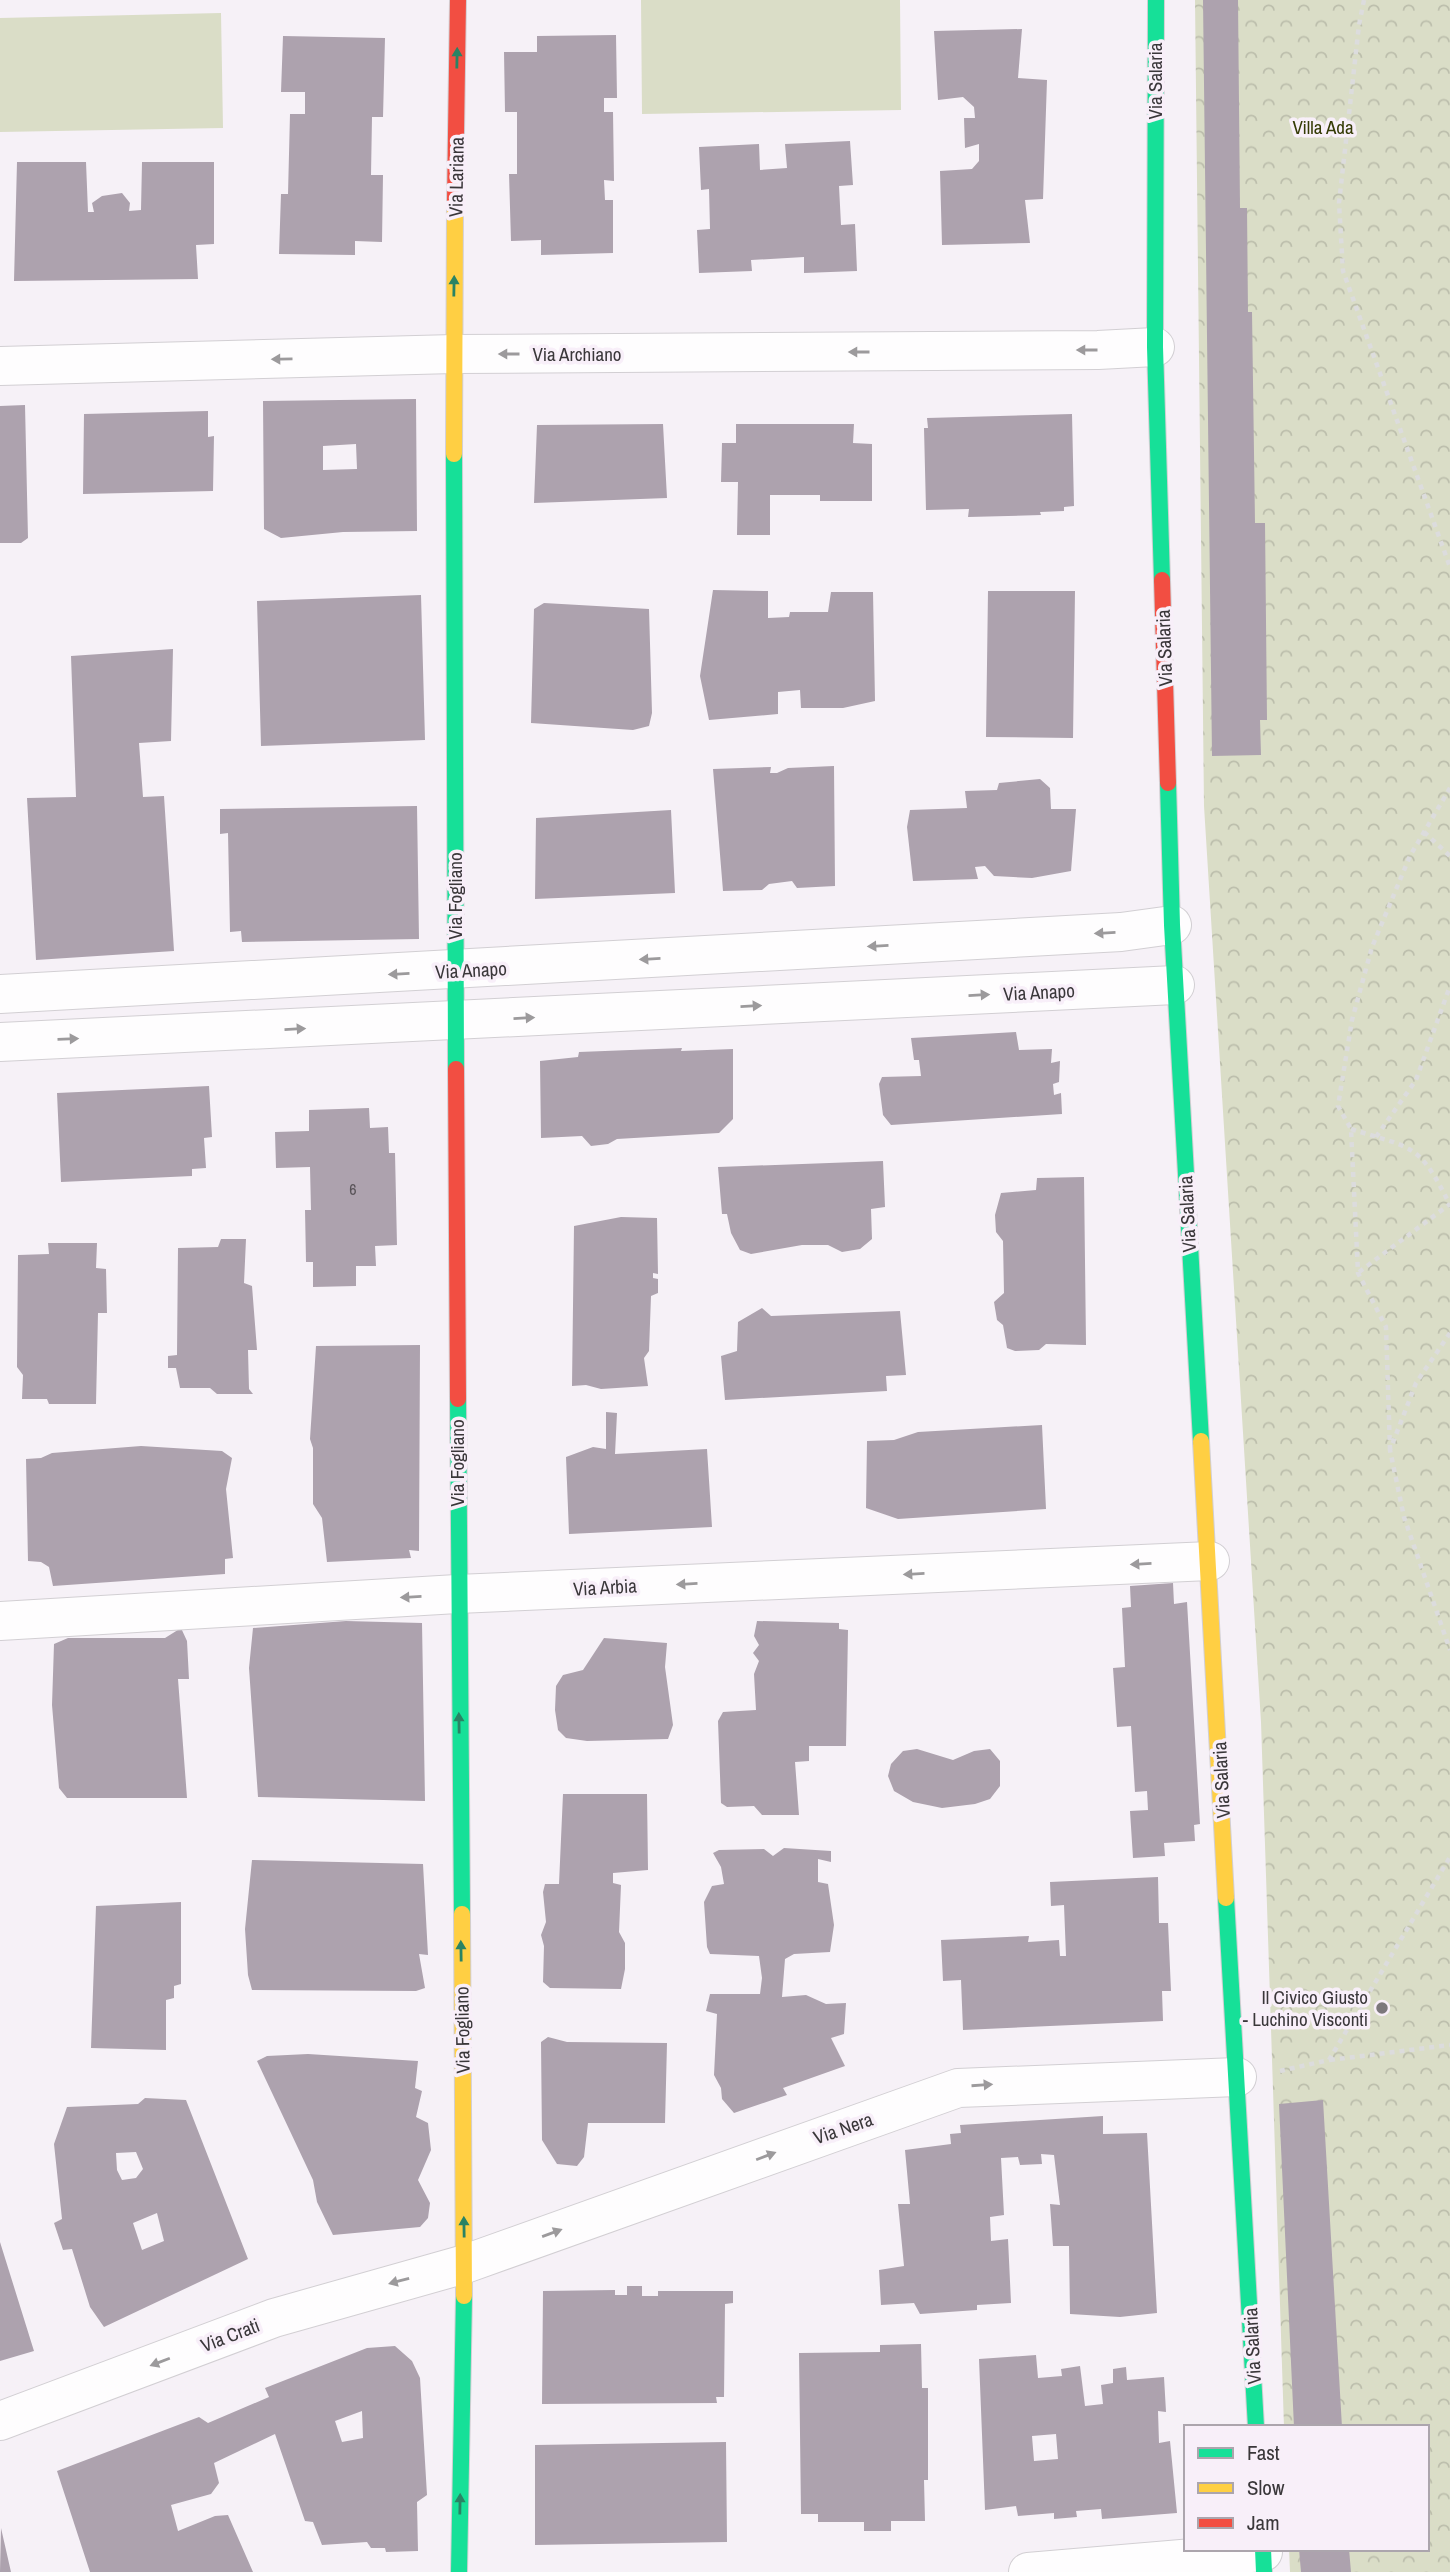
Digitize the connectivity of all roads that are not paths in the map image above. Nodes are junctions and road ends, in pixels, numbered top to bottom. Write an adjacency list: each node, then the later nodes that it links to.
1 (458, 0): 4 (street, Via Lariana, one-way to 1)
2 (1156, 0): 3 (street, Via Salaria)
3 (1155, 347): 4 (street, Via Archiano, one-way to 4); 6 (street, Via Salaria)
4 (454, 354): 5 (street, Via Archiano, one-way to 5); 8 (street, Via Fogliano)
5 (0, 366)
6 (1172, 925): 7 (street, Via Anapo, one-way to 7); 9 (street, Via Salaria)
7 (818, 950): 8 (street, Via Anapo, one-way to 8); 12 (street)
8 (455, 970): 10 (street, Via Anapo, one-way to 10); 13 (street, Via Fogliano)
9 (1175, 985): 12 (street, Via Anapo, one-way to 9); 16 (street, Via Salaria)
10 (123, 988): 11 (street, Via Anapo); 14 (street)
11 (0, 994)
12 (819, 1003): 13 (street, Via Anapo, one-way to 12)
13 (456, 1022): 14 (street, Via Anapo, one-way to 13); 17 (street, Via Fogliano)
14 (127, 1036): 15 (street, Via Anapo, one-way to 14)
15 (0, 1042)
16 (1210, 1561): 17 (street, Via Arbia, one-way to 17); 19 (street, Via Salaria)
17 (457, 1594): 18 (street, Via Arbia, one-way to 18); 20 (street, Via Fogliano, one-way to 17)
18 (0, 1621)
19 (1237, 2077): 20 (street, Via Nera, one-way to 19); 22 (street, Via Salaria)
20 (465, 2263): 21 (street, Via Crati, one-way to 21); 24 (street, Via Fogliano, one-way to 20)
21 (0, 2421)
22 (1256, 2425)
23 (1263, 2558): 25 (street)
24 (459, 2572)
25 (1028, 2572)

